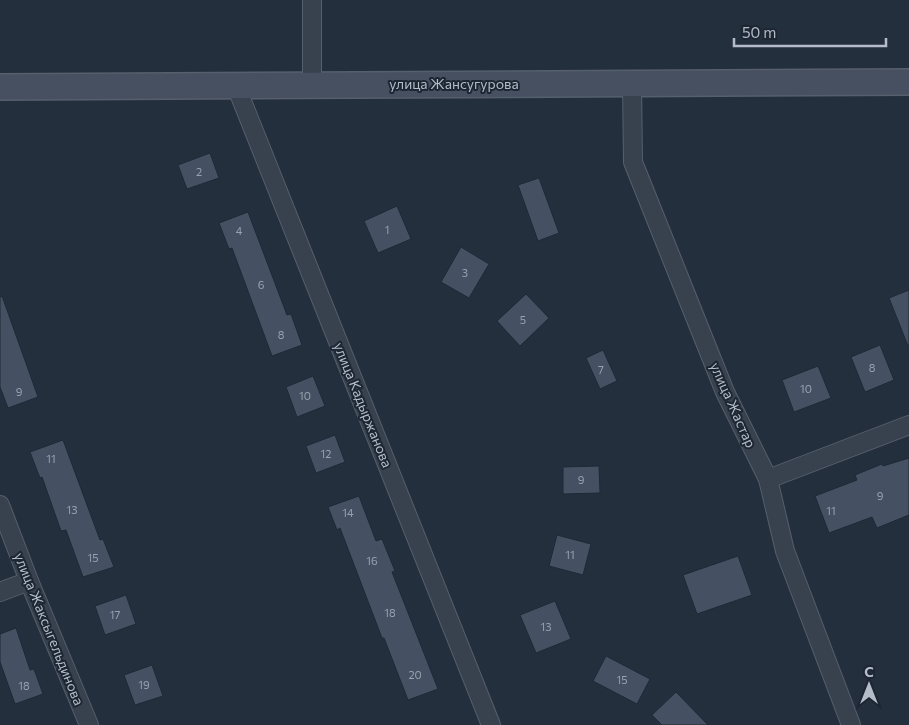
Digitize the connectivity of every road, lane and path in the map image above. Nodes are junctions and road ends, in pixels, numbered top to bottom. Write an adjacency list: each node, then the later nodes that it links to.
1 (312, 0): 4 (street)
2 (909, 82): 3 (main road, улица Жансугурова)
3 (632, 84): 4 (main road, улица Жансугурова); 8 (street, улица Жастар)
4 (312, 85): 5 (main road, улица Жансугурова)
5 (236, 86): 6 (main road, улица Жансугурова); 13 (street, улица Кадыржанова)
6 (0, 87)
7 (909, 425): 8 (street)
8 (768, 479): 14 (street, улица Жастар)
9 (0, 505): 10 (street, улица Жаксыгельдинова)
10 (28, 581): 11 (street); 12 (street, улица Жаксыгельдинова)
11 (0, 592)
12 (89, 725)
13 (491, 725)
14 (851, 725)

